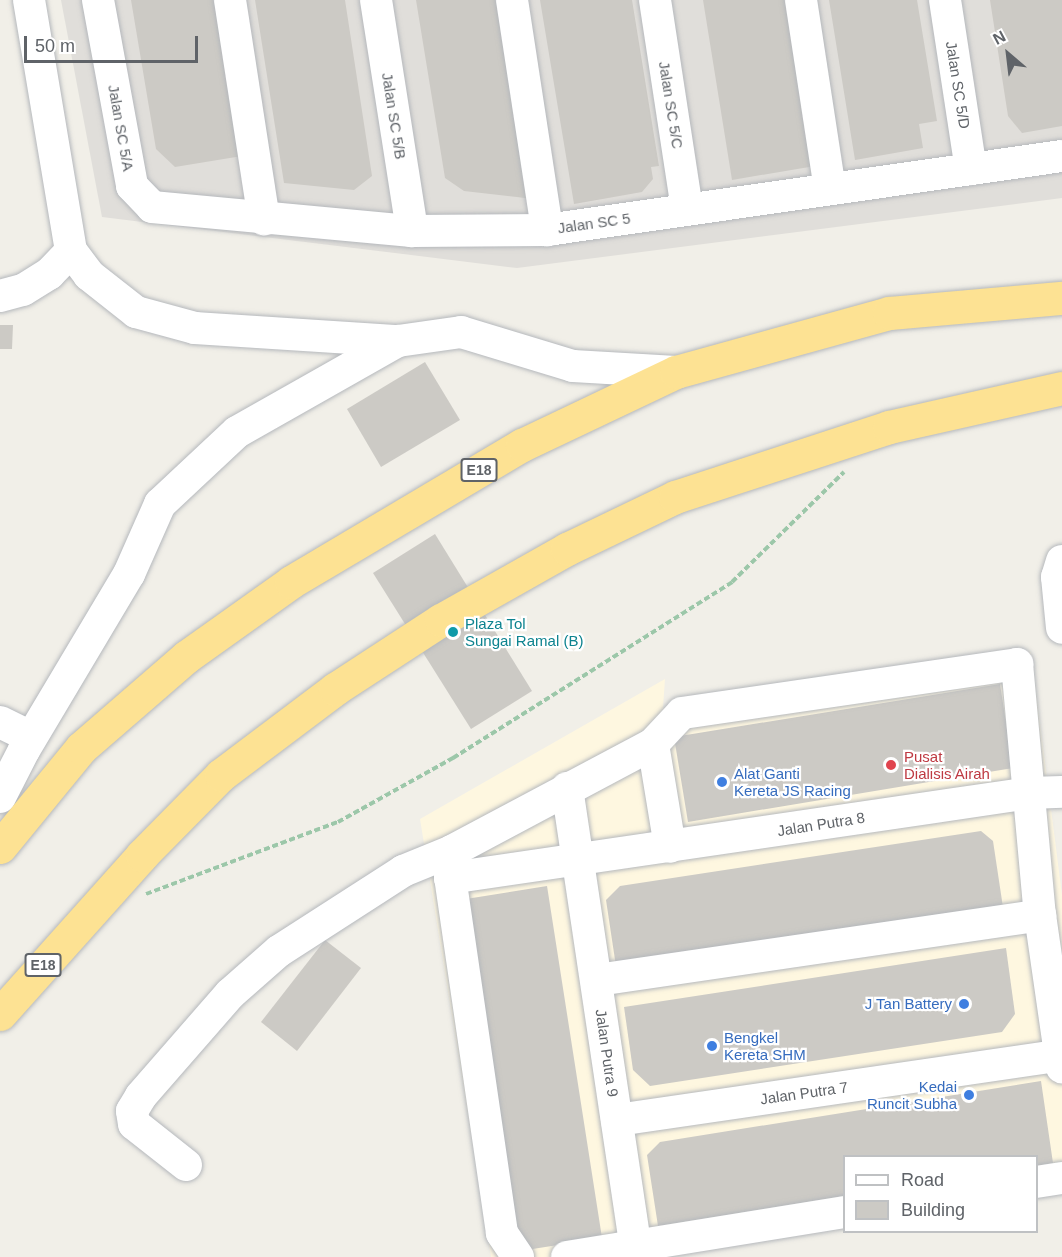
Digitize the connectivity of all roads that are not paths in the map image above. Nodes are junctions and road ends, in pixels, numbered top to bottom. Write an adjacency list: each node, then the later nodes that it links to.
1 (28, 0): 17 (street)
2 (98, 0): 11 (street, Jalan SC 5/A)
3 (230, 0): 14 (street)
4 (376, 0): 16 (street, Jalan SC 5/B)
5 (512, 0): 15 (street)
6 (655, 0): 13 (street, Jalan SC 5/C)
7 (801, 0): 12 (street)
8 (945, 0): 10 (street, Jalan SC 5/D)
9 (1062, 156): 10 (street, Jalan SC 5)
10 (971, 169): 12 (street, Jalan SC 5)
11 (132, 186): 14 (street, Jalan SC 5)
12 (830, 189): 13 (street, Jalan SC 5)
13 (687, 210): 15 (street, Jalan SC 5)
14 (264, 219): 16 (street, Jalan SC 5)
15 (547, 230): 16 (street, Jalan SC 5)
16 (412, 231)
17 (71, 251): 18 (street); 20 (street)
18 (0, 296)
19 (1062, 298): 21 (highway, E18)
20 (398, 341): 21 (street); 28 (street)
21 (676, 372): 34 (highway, E18)
22 (1062, 388): 23 (highway, E18)
23 (1002, 401): 24 (highway); 40 (highway, E18)
24 (1062, 411)
25 (1062, 561): 26 (street)
26 (1062, 628)
27 (0, 722): 28 (street)
28 (31, 737): 33 (street)
29 (653, 744): 30 (street); 32 (street); 35 (street)
30 (567, 788): 36 (street, Jalan Putra 9); 37 (street)
31 (1062, 792): 32 (street, Jalan Putra 8)
32 (1030, 793): 35 (street, Jalan Putra 8); 38 (street)
33 (0, 797)
34 (0, 847)
35 (670, 847): 36 (street, Jalan Putra 8)
36 (580, 860): 37 (street, Jalan Putra 8); 39 (street, Jalan Putra 9)
37 (451, 864): 43 (street); 48 (street)
38 (1040, 915): 39 (street); 41 (street)
39 (597, 980): 42 (street, Jalan Putra 9)
40 (0, 1014)
41 (1061, 1059): 42 (street, Jalan Putra 7)
42 (617, 1120): 47 (street, Jalan Putra 9)
43 (186, 1165)
44 (1062, 1178): 45 (street)
45 (1038, 1182)
46 (843, 1212): 47 (street)
47 (635, 1245): 49 (street)
48 (518, 1257)
49 (567, 1257)

